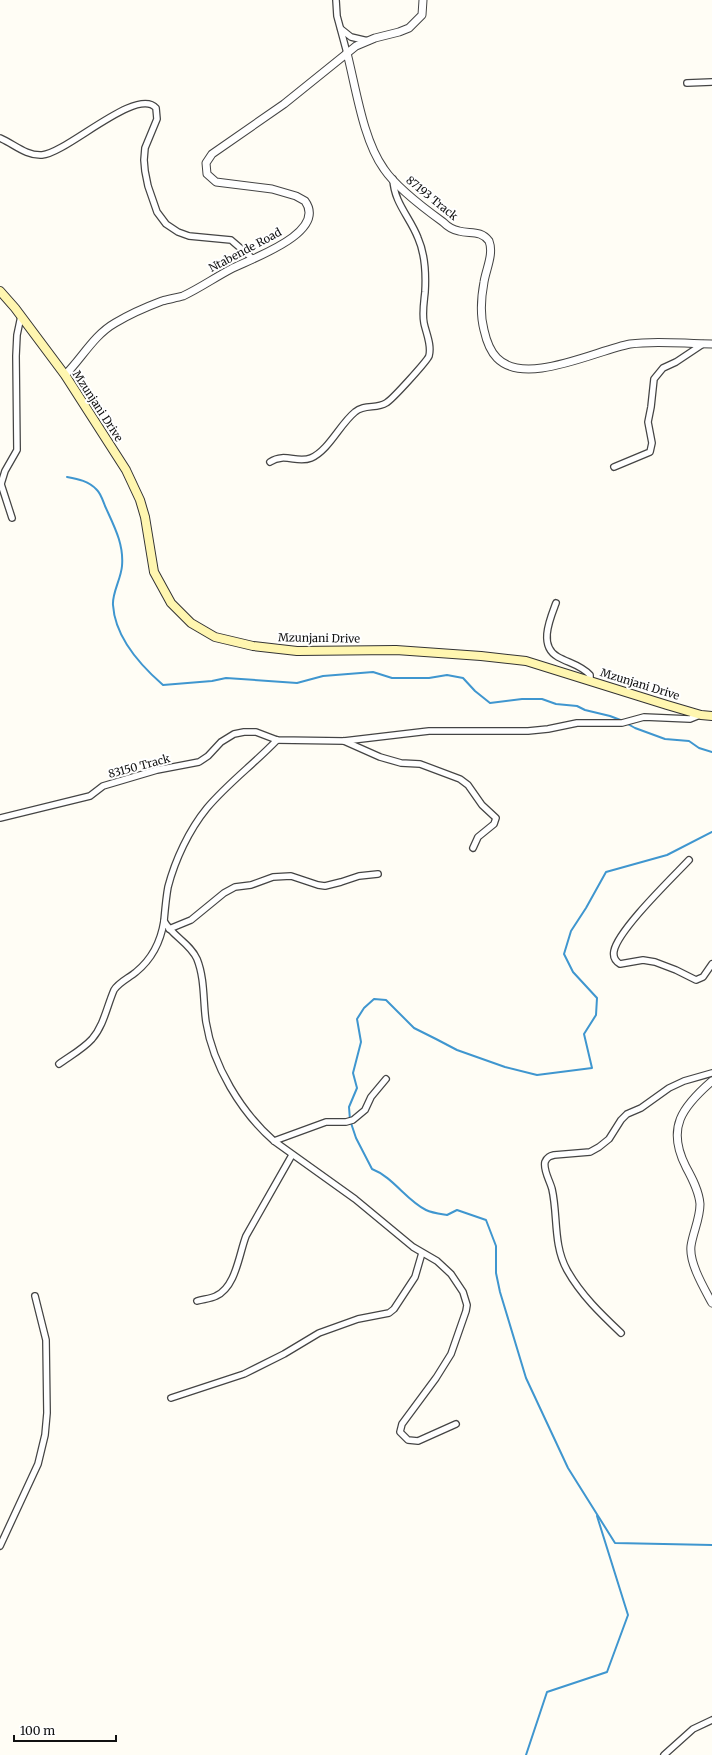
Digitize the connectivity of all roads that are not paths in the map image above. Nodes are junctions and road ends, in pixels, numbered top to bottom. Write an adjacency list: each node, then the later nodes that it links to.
1 (336, 0): 3 (street)
2 (423, 0): 4 (street, Ntabende Road)
3 (340, 29): 4 (street); 5 (street)
4 (368, 41): 5 (street, Ntabende Road)
5 (347, 53): 9 (street, 87193 Track); 10 (street, Ntabende Road)
6 (712, 82): 7 (street)
7 (688, 83)
8 (0, 138): 10 (street)
9 (393, 179): 13 (street, 87193 Track); 16 (street)
10 (253, 259): 15 (street, Ntabende Road)
11 (0, 291): 12 (main road, Mzunjani Drive)
12 (21, 316): 15 (main road, Mzunjani Drive); 18 (street)
13 (703, 344): 14 (street, 87193 Track); 17 (street)
14 (712, 344)
15 (65, 375): 20 (main road, Mzunjani Drive)
16 (270, 462)
17 (614, 467)
18 (12, 518)
19 (556, 603): 20 (street)
20 (590, 680): 21 (main road, Mzunjani Drive)
21 (701, 715): 22 (main road, Mzunjani Drive); 24 (street, 83150 Track)
22 (712, 716)
23 (277, 740): 24 (street, 83150 Track); 25 (street, 83150 Track); 29 (street)
24 (344, 741): 26 (street)
25 (0, 818)
26 (473, 848)
27 (689, 860): 31 (street)
28 (378, 874): 30 (street)
29 (164, 920): 30 (street); 32 (street)
30 (169, 929): 36 (street)
31 (712, 964)
32 (59, 1064)
33 (712, 1073): 42 (street)
34 (386, 1079): 36 (street)
35 (712, 1081): 41 (street)
36 (274, 1141): 37 (street)
37 (292, 1155): 38 (street); 40 (street)
38 (422, 1253): 43 (street); 44 (street)
39 (35, 1296): 45 (street)
40 (197, 1301)
41 (712, 1303)
42 (621, 1334)
43 (171, 1398)
44 (456, 1424)
45 (0, 1546)
46 (712, 1720): 47 (street)
47 (664, 1755)

